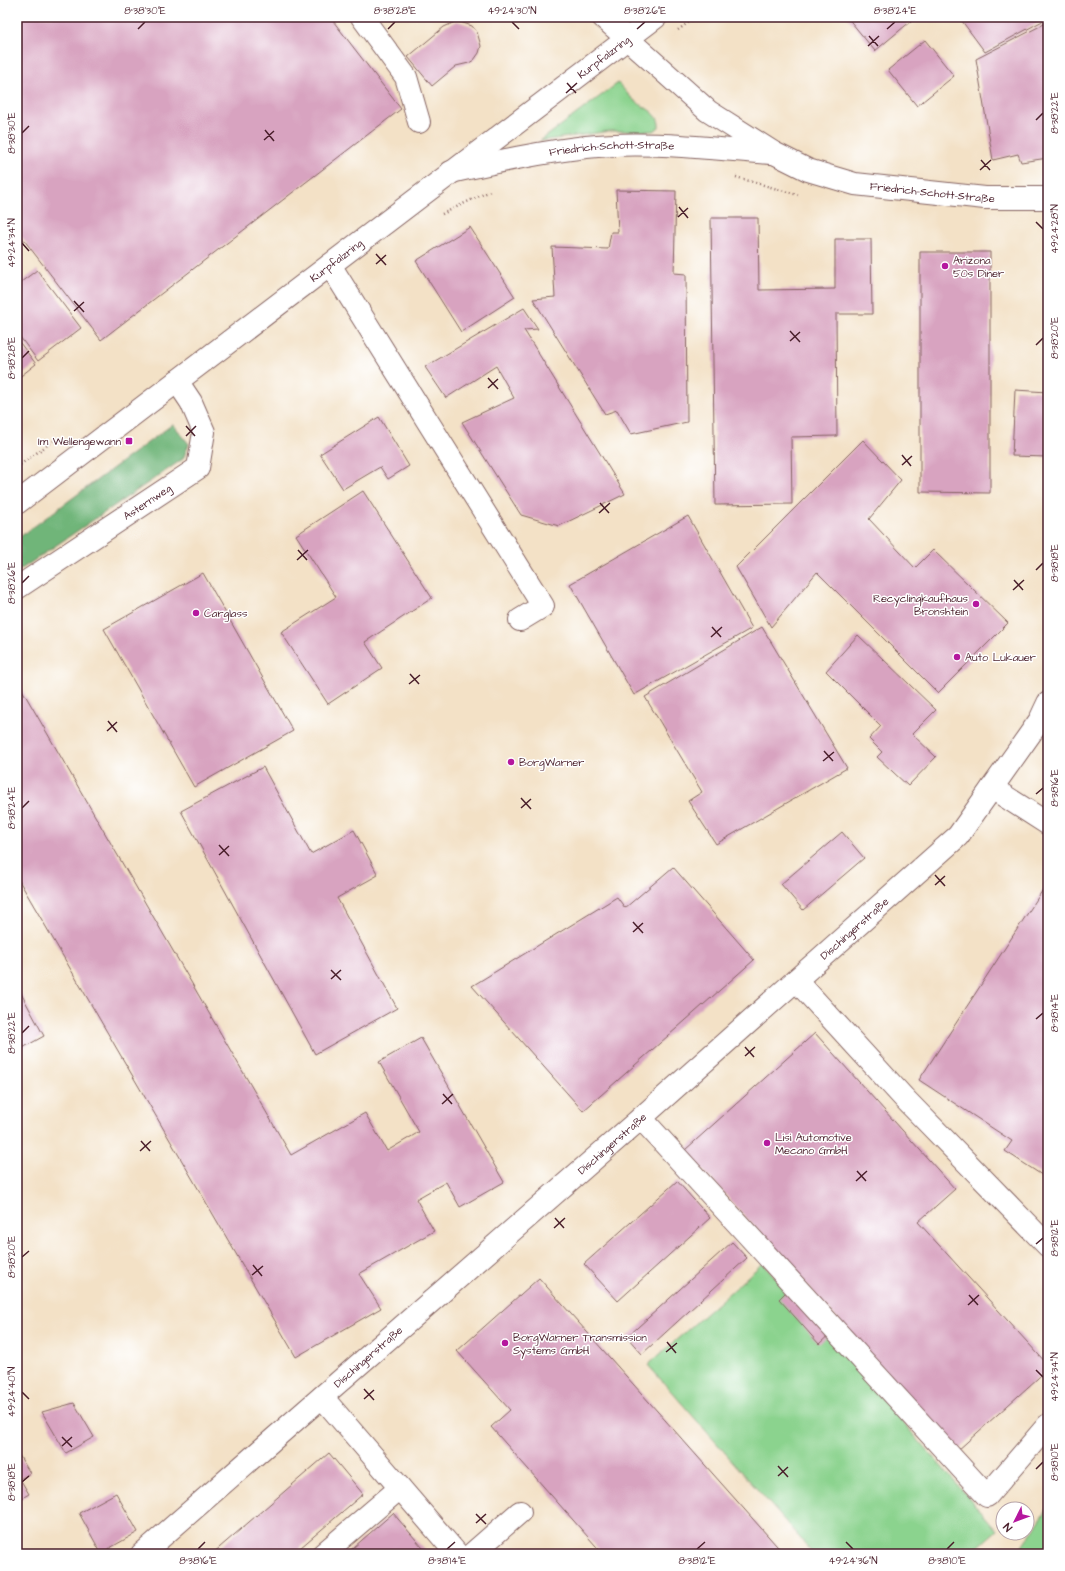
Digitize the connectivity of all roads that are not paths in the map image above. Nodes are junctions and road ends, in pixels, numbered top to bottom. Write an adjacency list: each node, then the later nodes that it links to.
1 (362, 17): 5 (street)
2 (603, 17): 4 (street, Friedrich-Schott-Straße)
3 (656, 17): 4 (street, Kurpfalzring)
4 (629, 39): 6 (street, Friedrich-Schott-Straße); 7 (street, Kurpfalzring)
5 (419, 122)
6 (774, 153): 7 (street, Friedrich-Schott-Straße); 8 (street, Friedrich-Schott-Straße)
7 (452, 172): 9 (street, Kurpfalzring)
8 (1048, 198)
9 (330, 265): 10 (street, Kurpfalzring); 13 (street)
10 (177, 381): 11 (street, Kurpfalzring); 12 (street, Asternweg)
11 (17, 503)
12 (17, 588)
13 (520, 620)
14 (1048, 703): 15 (street, Dischingerstraße)
15 (992, 788): 16 (street); 17 (street, Dischingerstraße)
16 (1048, 824)
17 (796, 980): 18 (street, Dischingerstraße); 19 (street)
18 (641, 1118): 20 (street, Dischingerstraße); 21 (street)
19 (1048, 1246)
20 (322, 1397): 22 (street); 24 (street, Dischingerstraße)
21 (1048, 1425)
22 (400, 1488): 25 (street); 26 (street)
23 (520, 1512): 27 (street)
24 (142, 1554)
25 (323, 1554)
26 (457, 1554)
27 (472, 1554)

